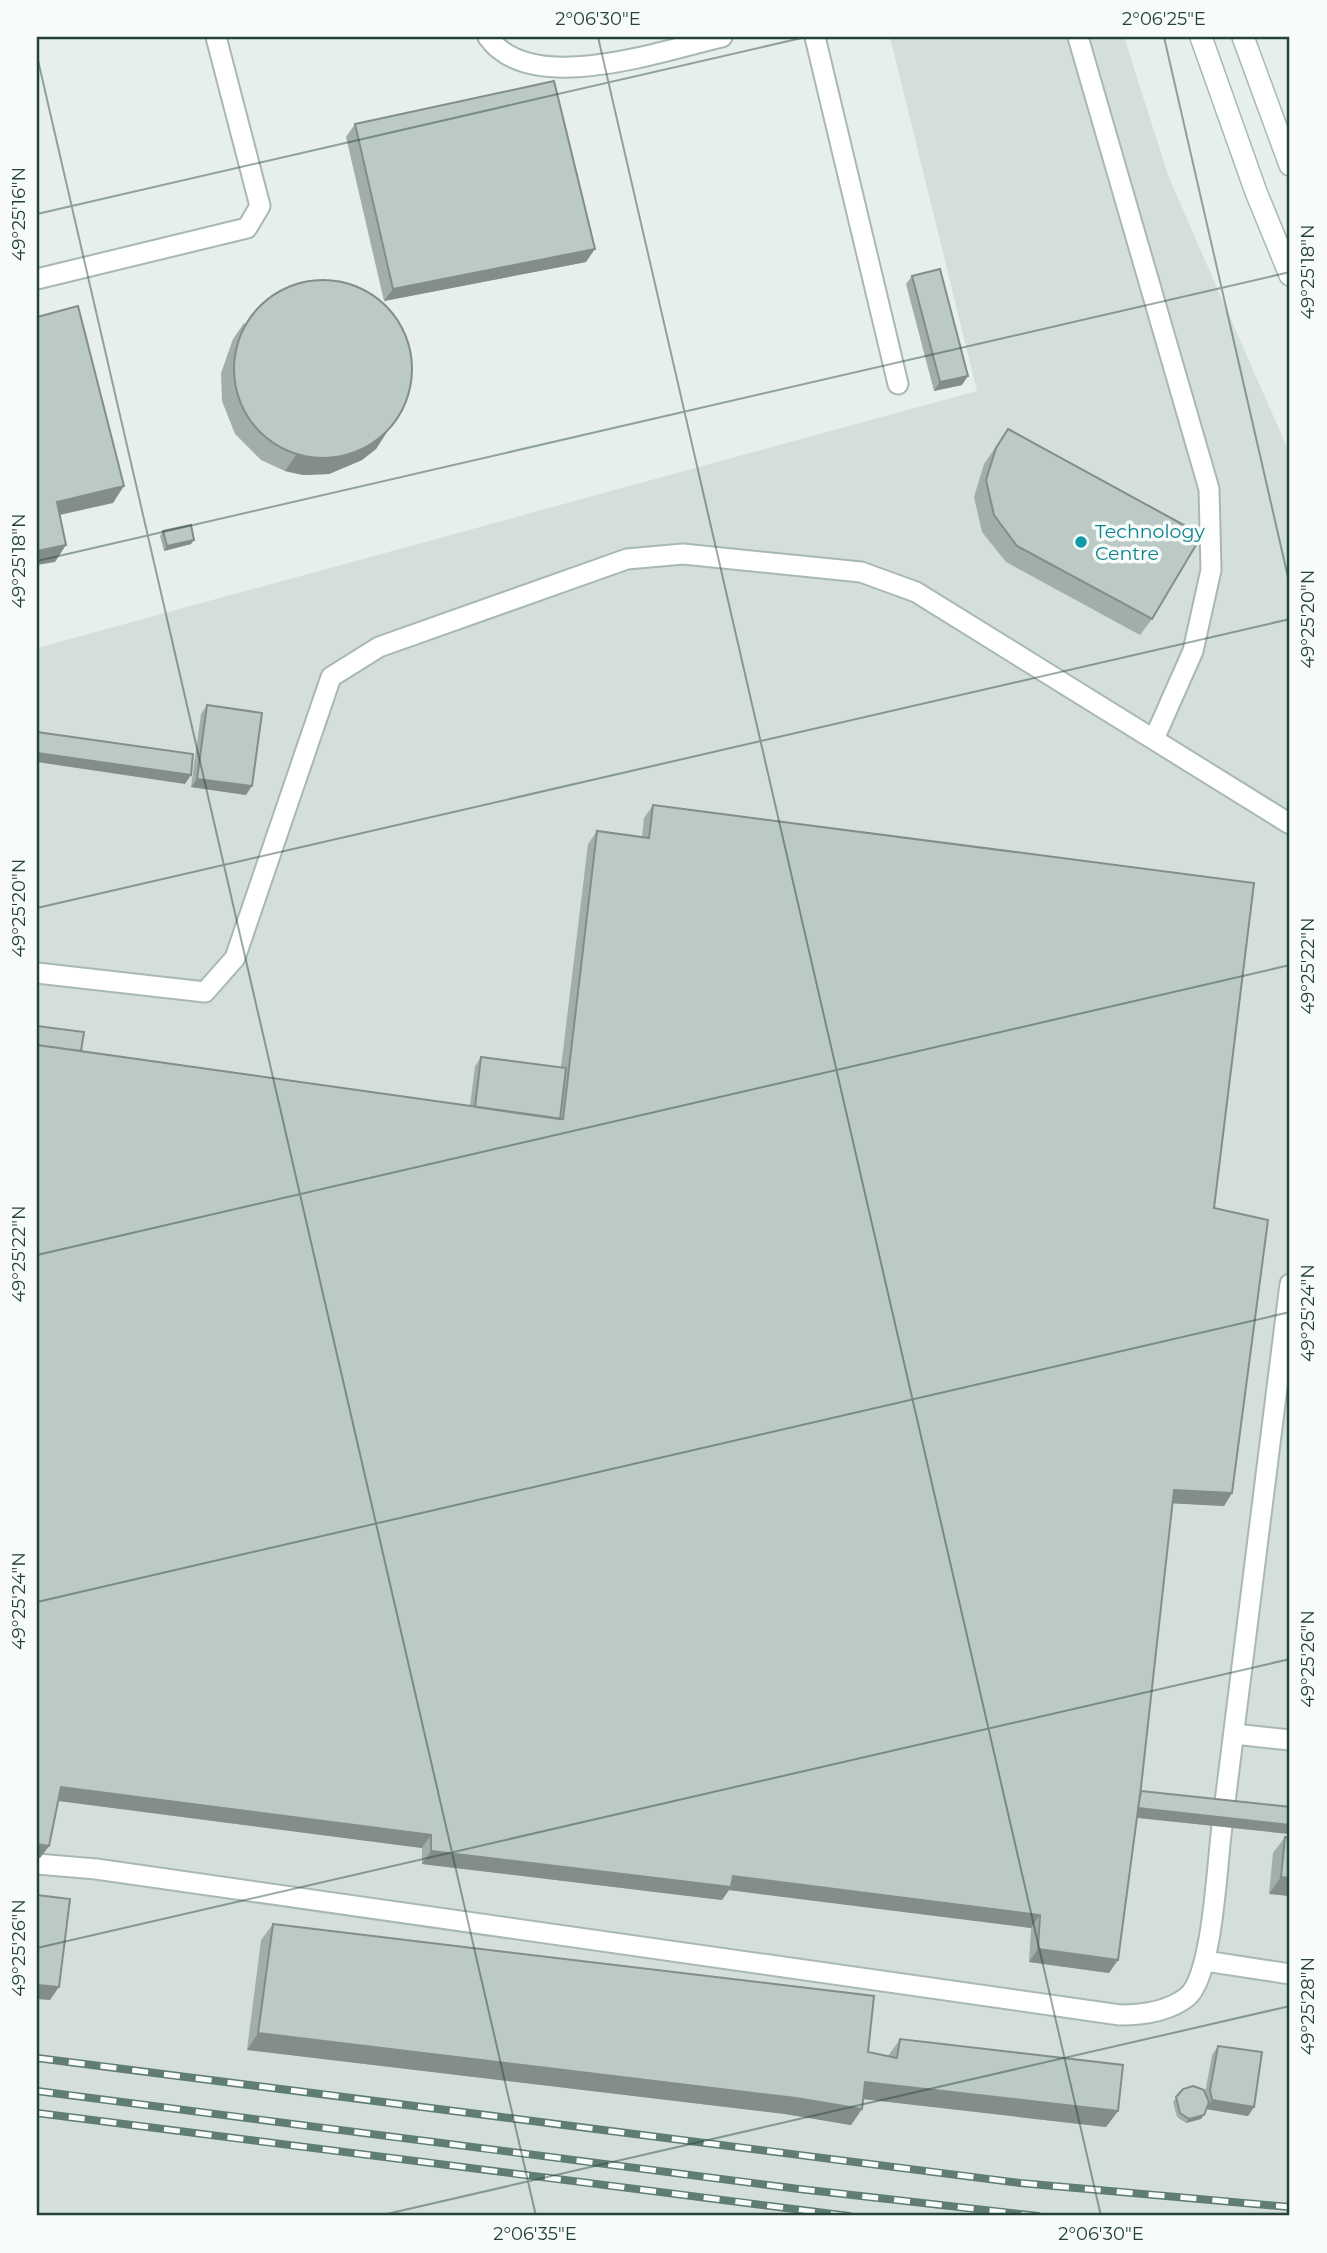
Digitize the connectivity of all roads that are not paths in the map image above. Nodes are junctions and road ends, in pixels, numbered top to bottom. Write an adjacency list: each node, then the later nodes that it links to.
1 (216, 37): 10 (lane)
2 (488, 37): 3 (lane)
3 (722, 37)
4 (815, 37): 11 (lane)
5 (1078, 37): 12 (lane)
6 (1201, 37): 9 (main road)
7 (1243, 37): 8 (main road)
8 (1290, 165)
9 (1290, 275)
10 (37, 279)
11 (898, 384)
12 (1154, 739): 13 (lane); 14 (lane)
13 (1290, 824)
14 (37, 973)
15 (1290, 1284): 16 (lane)
16 (1234, 1734): 17 (lane); 19 (lane)
17 (1290, 1740)
18 (37, 1864): 19 (lane)
19 (1205, 1961): 20 (lane)
20 (1290, 1974)

